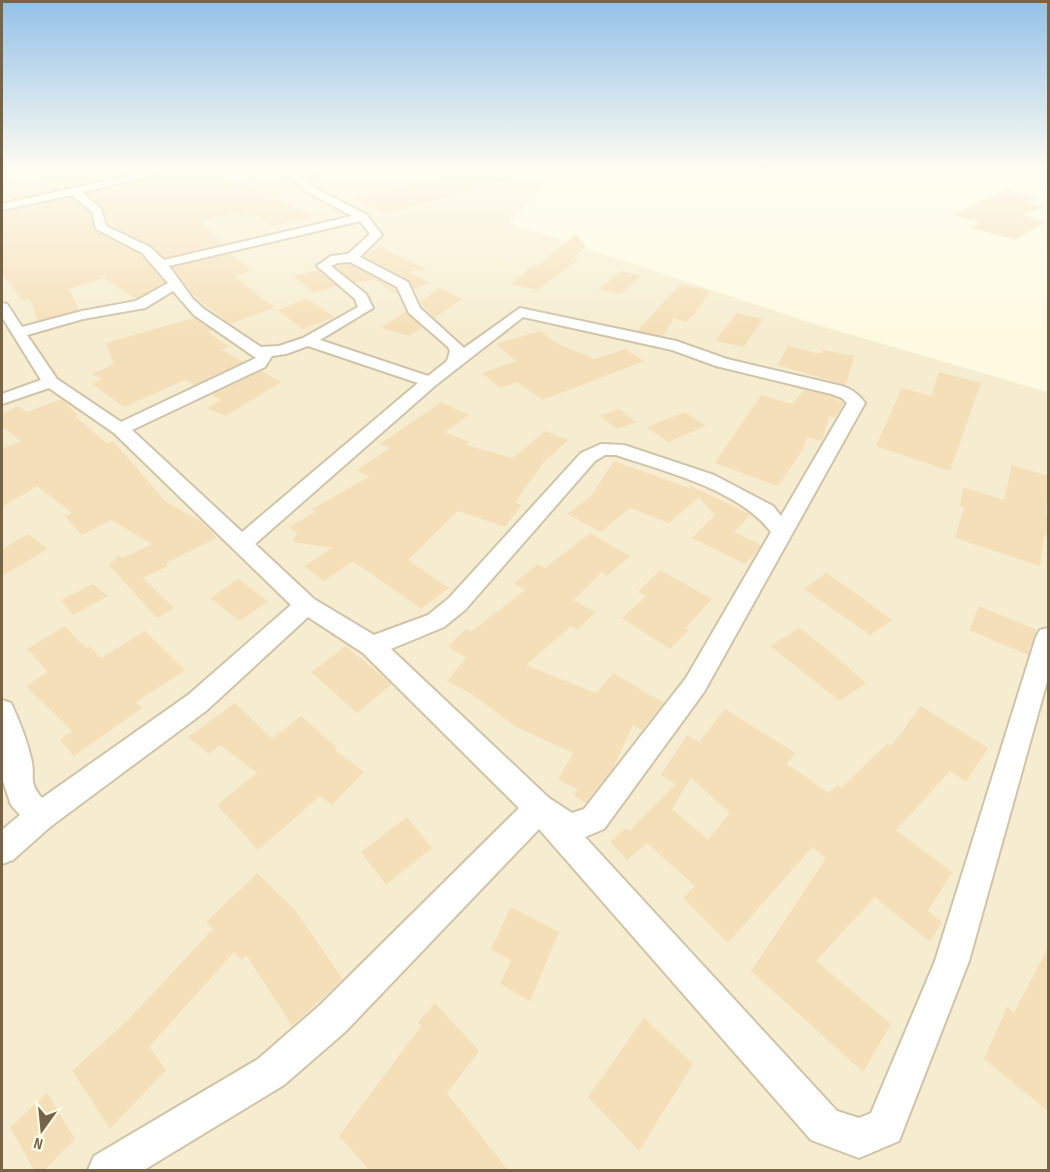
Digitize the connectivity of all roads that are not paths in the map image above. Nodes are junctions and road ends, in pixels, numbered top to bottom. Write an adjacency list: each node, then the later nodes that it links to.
1 (100, 224): 5 (street)
2 (332, 224): 5 (street)
3 (368, 224): 4 (street)
4 (352, 258): 8 (street); 10 (street)
5 (161, 264): 6 (street)
6 (175, 284): 7 (street); 9 (street)
7 (7, 316): 11 (street)
8 (309, 341): 9 (street); 12 (street)
9 (258, 352): 14 (street)
10 (454, 365): 12 (street); 15 (street)
11 (51, 382): 13 (street); 14 (street)
12 (430, 382): 18 (street)
13 (2, 399)
14 (120, 429): 18 (street)
15 (796, 510): 16 (street); 17 (street)
16 (766, 511): 17 (street); 21 (street)
17 (781, 530): 23 (street)
18 (242, 544): 19 (street)
19 (306, 604): 21 (street); 24 (street)
20 (1048, 637): 23 (street)
21 (372, 646): 23 (street)
22 (2, 711): 24 (street)
23 (539, 808): 26 (street)
24 (40, 817): 25 (street)
25 (2, 849)
26 (108, 1170)

